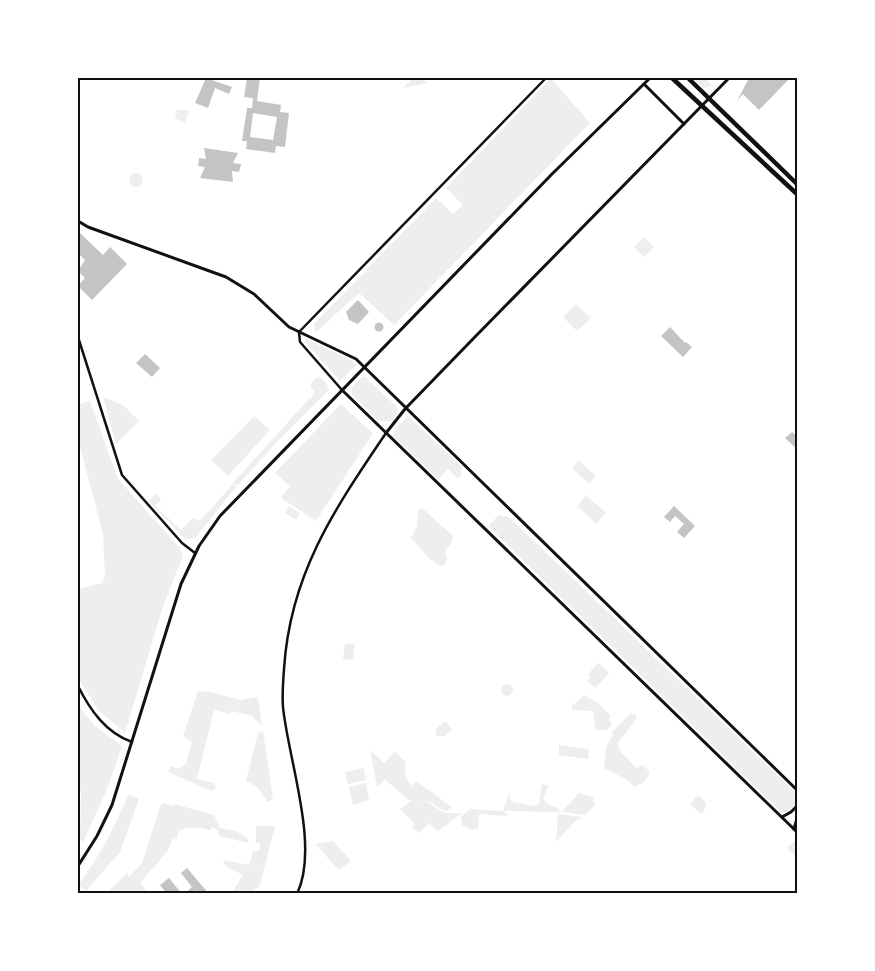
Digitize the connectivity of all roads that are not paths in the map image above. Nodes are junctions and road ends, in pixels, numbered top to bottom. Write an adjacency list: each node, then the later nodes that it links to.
1 (546, 78): 13 (street)
2 (650, 78): 6 (street)
3 (672, 78): 8 (main road)
4 (688, 78): 7 (main road)
5 (729, 78): 7 (street)
6 (644, 84): 9 (street); 15 (street)
7 (709, 98): 8 (street); 10 (main road)
8 (703, 105): 9 (street); 11 (main road)
9 (684, 124): 17 (street)
10 (798, 185)
11 (798, 195)
12 (78, 223): 13 (street)
13 (299, 332): 15 (street); 16 (street)
14 (78, 337): 19 (street)
15 (364, 368): 16 (street); 17 (street)
16 (342, 390): 18 (street); 19 (street)
17 (405, 409): 18 (street); 22 (street)
18 (386, 433): 25 (street); 29 (street)
19 (195, 553): 21 (street)
20 (78, 686): 21 (street)
21 (132, 742): 28 (street)
22 (798, 791)
23 (798, 805): 25 (street)
24 (798, 815): 26 (street)
25 (782, 817): 26 (street)
26 (794, 829): 27 (street)
27 (798, 832)
28 (78, 866)
29 (297, 894)

